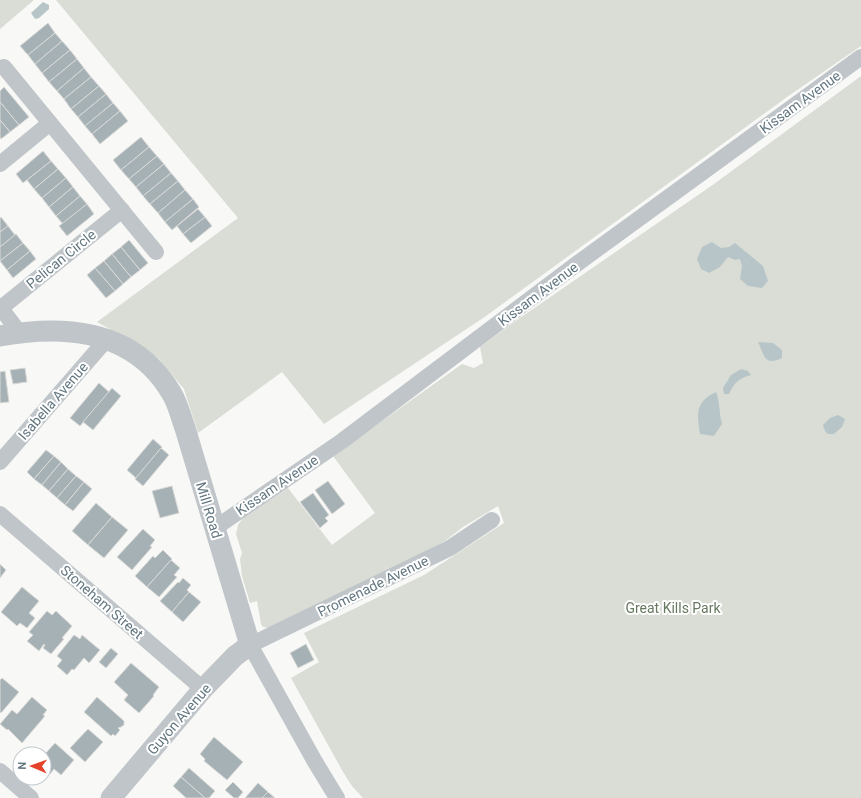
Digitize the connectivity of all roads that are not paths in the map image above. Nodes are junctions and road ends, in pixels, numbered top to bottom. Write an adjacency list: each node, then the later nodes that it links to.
1 (861, 57): 13 (street, Kissam Avenue)
2 (4, 67): 3 (street)
3 (50, 123): 4 (street); 5 (street)
4 (0, 164)
5 (122, 210): 6 (street); 7 (street, Pelican Circle)
6 (156, 252)
7 (0, 308): 8 (street, Pelican Circle)
8 (10, 334): 9 (street, Mill Road)
9 (107, 339): 10 (street, Isabella Avenue); 13 (street, Mill Road)
10 (0, 462)
11 (0, 514): 15 (street, Stoneham Street)
12 (492, 520): 14 (street, Promenade Avenue)
13 (215, 528): 14 (street, Mill Road)
14 (250, 645): 15 (street, Guyon Avenue); 19 (street, Mill Road)
15 (204, 690): 18 (street, Guyon Avenue)
16 (0, 771): 17 (street)
17 (31, 798)
18 (112, 798)
19 (337, 798)

